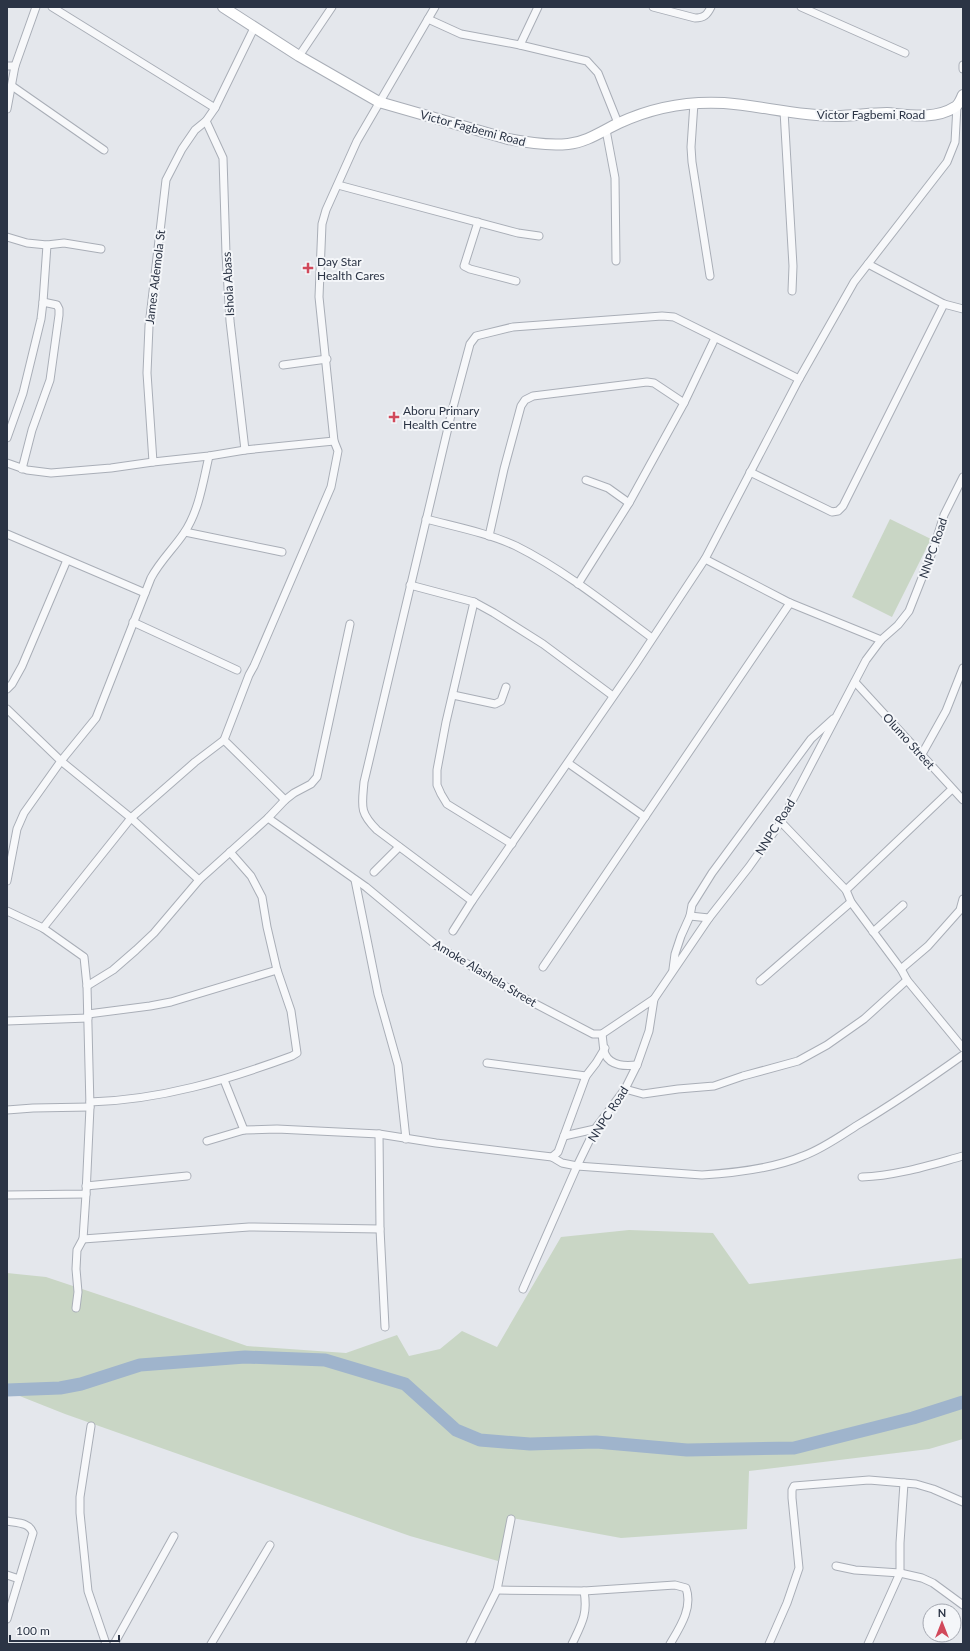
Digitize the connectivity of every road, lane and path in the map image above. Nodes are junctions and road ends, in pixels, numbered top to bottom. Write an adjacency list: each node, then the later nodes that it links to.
1 (36, 7): 17 (street)
2 (52, 7): 25 (street)
3 (223, 7): 11 (street, Victor Fagbemi Road)
4 (332, 7): 14 (street)
5 (436, 7): 10 (street)
6 (538, 7): 12 (street)
7 (654, 7): 8 (street)
8 (711, 7)
9 (800, 7): 13 (street)
10 (428, 20): 12 (street); 21 (street)
11 (254, 28): 14 (street, Victor Fagbemi Road); 25 (street, James Ademola St)
12 (520, 45): 28 (street)
13 (905, 53)
14 (300, 56): 21 (street, Victor Fagbemi Road)
15 (963, 65): 18 (street)
16 (7, 66): 17 (street)
17 (15, 66): 19 (street)
18 (963, 69)
19 (12, 86): 24 (street); 30 (street)
20 (963, 95): 23 (street)
21 (379, 102): 29 (street, Victor Fagbemi Road); 31 (street)
22 (694, 103): 26 (street, Victor Fagbemi Road); 28 (street, Victor Fagbemi Road); 39 (street)
23 (957, 106): 26 (street, Victor Fagbemi Road); 38 (street)
24 (7, 108)
25 (214, 108): 27 (street, James Ademola St)
26 (784, 111): 41 (street)
27 (206, 121): 52 (street, Ishola Abass); 54 (street, James Ademola St)
28 (618, 123): 29 (street, Victor Fagbemi Road)
29 (606, 130): 37 (street)
30 (104, 150)
31 (338, 185): 32 (street); 46 (street)
32 (478, 222): 33 (street); 40 (street)
33 (539, 236)
34 (7, 238): 35 (street)
35 (47, 245): 36 (street); 42 (street)
36 (101, 249)
37 (616, 261)
38 (868, 264): 43 (street); 48 (street)
39 (710, 276)
40 (516, 281)
41 (792, 291)
42 (43, 302): 50 (street); 56 (street)
43 (944, 304): 44 (street); 57 (street)
44 (963, 309)
45 (715, 338): 48 (street); 49 (street); 61 (street)
46 (327, 359): 47 (street); 51 (street)
47 (283, 366)
48 (799, 379): 57 (street)
49 (684, 403): 60 (street); 64 (street)
50 (7, 438)
51 (334, 440): 52 (street); 86 (street)
52 (245, 450): 53 (street)
53 (210, 456): 54 (street); 62 (street)
54 (153, 462): 56 (street)
55 (7, 463): 56 (street)
56 (22, 469)
57 (750, 472): 66 (street)
58 (586, 480): 60 (street)
59 (962, 480): 76 (street, NNPC Road)
60 (628, 503): 68 (street)
61 (426, 519): 64 (street); 69 (street)
62 (185, 532): 65 (street); 70 (street)
63 (7, 534): 67 (street)
64 (489, 536): 68 (street)
65 (282, 552)
66 (705, 558): 72 (street); 75 (street)
67 (67, 560): 70 (street); 81 (street)
68 (578, 584): 75 (street)
69 (410, 585): 71 (street); 98 (street)
70 (145, 593): 73 (street)
71 (474, 602): 82 (street); 83 (street)
72 (790, 603): 76 (street); 93 (street)
73 (133, 622): 78 (street); 88 (street)
74 (350, 624): 91 (street)
75 (652, 638): 83 (street)
76 (881, 640): 79 (street, NNPC Road)
77 (963, 668): 87 (street)
78 (237, 670)
79 (855, 682): 85 (street, NNPC Road); 87 (street, Olumo Street)
80 (506, 688): 82 (street)
81 (7, 690)
82 (452, 695): 97 (street)
83 (614, 696): 89 (street)
84 (7, 709): 88 (street)
85 (837, 716): 96 (street, NNPC Road); 110 (street)
86 (224, 740): 91 (street); 94 (street)
87 (922, 754): 90 (street, Olumo Street)
88 (61, 761): 94 (street); 103 (street)
89 (568, 764): 93 (street); 97 (street)
90 (952, 789): 92 (street, Olumo Street); 104 (street)
91 (285, 800): 95 (street)
92 (963, 800)
93 (645, 817): 115 (street)
94 (131, 818): 101 (street); 112 (street)
95 (268, 818): 99 (street); 102 (street, Amoke Alashela Street)
96 (781, 822): 104 (street); 111 (street, NNPC Road)
97 (512, 844): 106 (street)
98 (399, 847): 100 (street); 106 (street)
99 (230, 852): 101 (street); 117 (street)
100 (374, 872)
101 (199, 880): 121 (street)
102 (355, 880): 125 (street, Amoke Alashela Street); 140 (street)
103 (7, 881)
104 (846, 890): 107 (street)
105 (963, 899): 116 (street)
106 (472, 901): 113 (street)
107 (851, 902): 114 (street); 120 (street)
108 (903, 905): 114 (street)
109 (7, 911): 112 (street)
110 (690, 916): 111 (street); 118 (street)
111 (709, 918): 118 (street, NNPC Road)
112 (43, 928): 121 (street)
113 (453, 931)
114 (873, 932): 116 (street)
115 (543, 967)
116 (901, 969): 119 (street)
117 (277, 970): 123 (street); 132 (street)
118 (673, 971): 122 (street, NNPC Road)
119 (907, 980): 127 (street); 133 (street)
120 (760, 982)
121 (87, 986): 123 (street)
122 (654, 999): 125 (street); 130 (street, NNPC Road)
123 (88, 1016): 124 (street); 134 (street)
124 (7, 1021)
125 (602, 1034): 126 (street)
126 (605, 1048): 130 (street); 131 (street)
127 (963, 1048)
128 (963, 1055): 144 (street)
129 (487, 1063): 131 (street)
130 (638, 1065): 133 (street, NNPC Road)
131 (586, 1076): 139 (street)
132 (224, 1080): 134 (street); 136 (street)
133 (625, 1089): 137 (street, NNPC Road)
134 (90, 1105): 135 (street); 147 (street)
135 (7, 1110)
136 (244, 1130): 138 (street); 141 (street)
137 (596, 1130): 139 (street); 144 (street, NNPC Road)
138 (379, 1134): 140 (street); 150 (street)
139 (564, 1136): 143 (street)
140 (406, 1139): 143 (street)
141 (207, 1141)
142 (963, 1156): 146 (street)
143 (552, 1157): 144 (street)
144 (577, 1166): 152 (street, NNPC Road)
145 (187, 1176): 147 (street)
146 (862, 1177)
147 (86, 1186): 148 (street)
148 (86, 1194): 149 (street); 151 (street)
149 (7, 1195)
150 (380, 1229): 151 (street); 154 (street)
151 (83, 1238): 153 (street)
152 (523, 1289)
153 (76, 1308)
154 (386, 1327)
155 (90, 1426): 170 (street)
156 (904, 1483): 157 (street); 163 (street); 176 (street)
157 (963, 1502)
158 (511, 1519): 166 (street)
159 (7, 1522): 165 (street)
160 (174, 1536): 171 (street)
161 (270, 1545): 172 (street)
162 (836, 1566): 163 (street)
163 (900, 1573): 168 (street); 177 (street)
164 (7, 1574): 165 (street)
165 (19, 1579): 169 (street)
166 (497, 1590): 167 (street); 173 (street)
167 (584, 1591): 174 (street); 175 (street)
168 (963, 1606)
169 (7, 1619)
170 (106, 1644)
171 (114, 1644)
172 (211, 1644)
173 (470, 1644)
174 (572, 1644)
175 (670, 1644)
176 (769, 1644)
177 (868, 1644)

